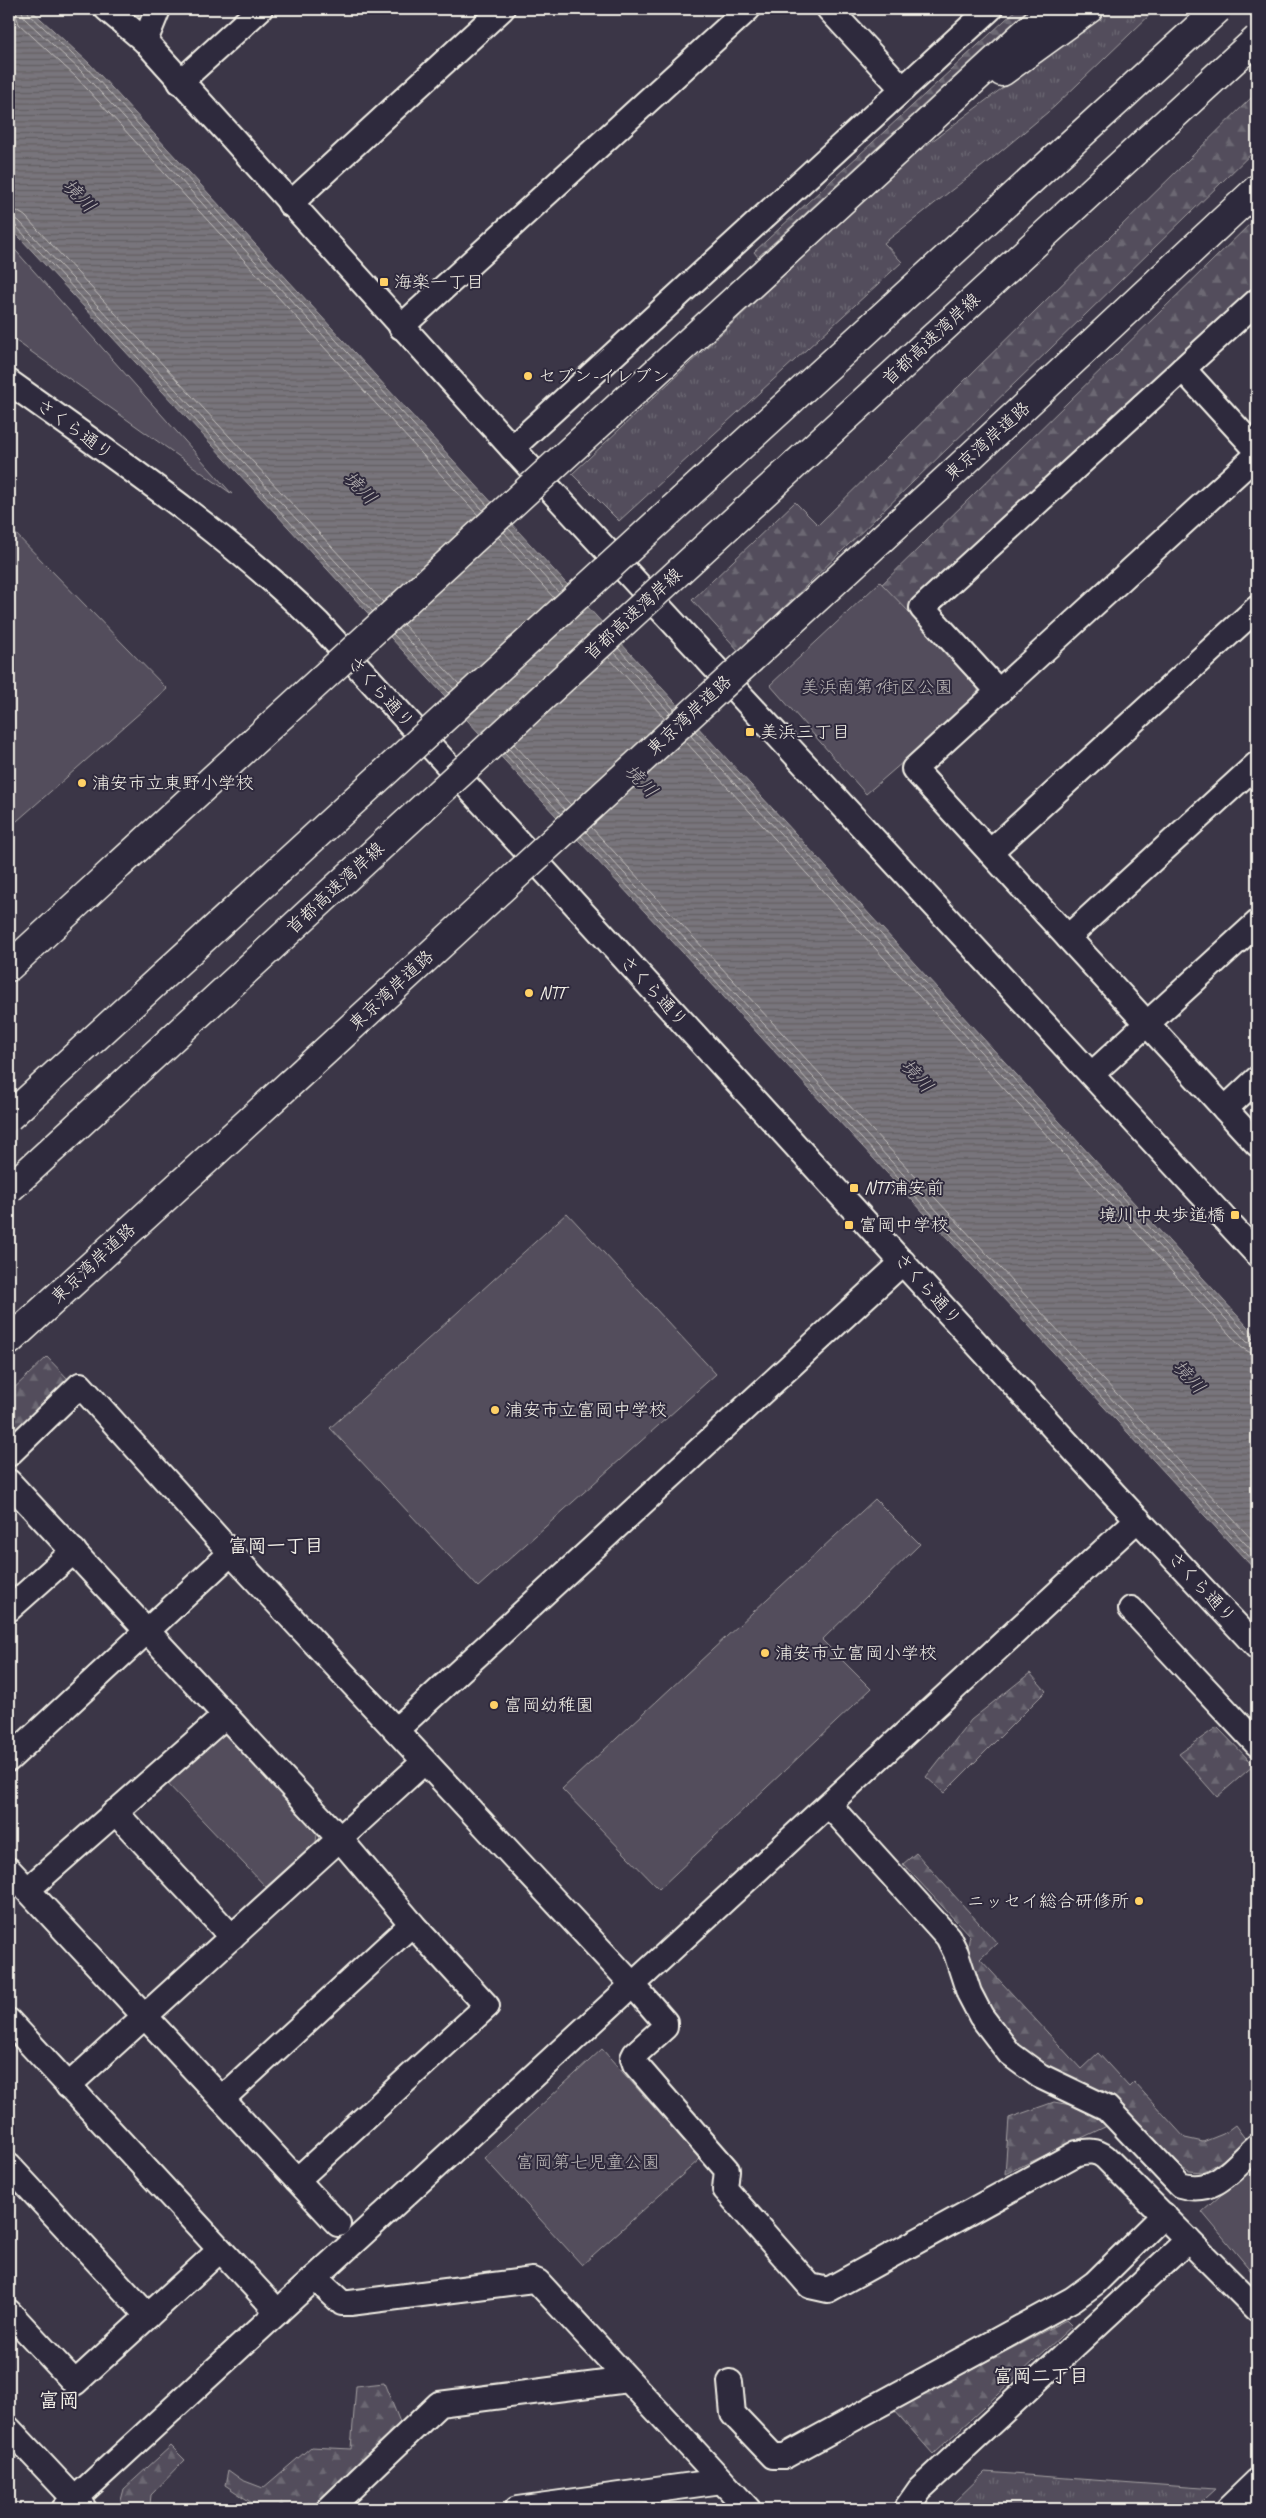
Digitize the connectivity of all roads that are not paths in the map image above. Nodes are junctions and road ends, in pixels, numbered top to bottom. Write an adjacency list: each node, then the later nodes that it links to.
1 (108, 9): 12 (street)
2 (158, 9): 12 (street)
3 (260, 9): 13 (street)
4 (502, 9): 18 (street)
5 (748, 9): 20 (street)
6 (829, 9): 14 (street)
7 (990, 9): 14 (street)
8 (1050, 9): 15 (highway)
9 (1089, 9): 15 (highway)
10 (1218, 9): 37 (highway, bridge)
11 (1257, 39): 39 (highway, 首都高速湾岸線, bridge)
12 (145, 41): 13 (street)
13 (180, 82): 18 (street)
14 (903, 89): 23 (street)
15 (927, 123): 32 (highway, bridge)
16 (1257, 180): 17 (highway, 東京湾岸道路)
17 (1249, 197): 42 (highway, 東京湾岸道路, bridge)
18 (290, 204): 20 (street)
19 (1257, 301): 21 (street)
20 (402, 327): 23 (street)
21 (1183, 369): 24 (street); 27 (street)
22 (9, 382): 41 (street, さくら通り)
23 (512, 448): 34 (street)
24 (1257, 450)
25 (1257, 455): 27 (street)
26 (1257, 608): 29 (street)
27 (999, 692): 29 (street)
28 (1257, 764): 31 (street)
29 (990, 852): 31 (street)
30 (1257, 923): 33 (street)
31 (1068, 937): 33 (street)
32 (9, 967)
33 (1147, 1024): 34 (street); 36 (street)
34 (1092, 1074): 40 (street)
35 (1257, 1079): 36 (street)
36 (1225, 1109): 38 (street)
37 (9, 1117)
38 (1257, 1144)
39 (9, 1188)
40 (1257, 1254)
41 (903, 1262): 45 (street, さくら通り); 53 (street)
42 (9, 1341)
43 (9, 1454): 47 (street)
44 (9, 1482): 46 (street)
45 (1138, 1519): 51 (street, さくら通り); 57 (street)
46 (74, 1551): 48 (street); 50 (street)
47 (231, 1554): 50 (street); 53 (street)
48 (9, 1609)
49 (1131, 1609): 54 (street)
50 (146, 1632): 52 (street); 55 (street)
51 (1257, 1646)
52 (225, 1716): 58 (street); 59 (street)
53 (396, 1730): 56 (street)
54 (1257, 1744)
55 (9, 1758)
56 (424, 1762): 59 (street); 64 (street)
57 (829, 1804): 64 (street); 69 (street)
58 (115, 1812): 61 (street); 63 (street)
59 (340, 1839): 62 (street); 63 (street)
60 (9, 1870): 61 (street)
61 (27, 1890): 65 (street)
62 (412, 1924): 68 (street); 71 (street)
63 (232, 1937): 65 (street)
64 (633, 1985): 72 (street); 76 (street)
65 (146, 2015): 67 (street); 68 (street)
66 (9, 2022): 67 (street)
67 (68, 2086): 75 (street)
68 (222, 2100): 71 (street)
69 (1257, 2146)
70 (9, 2166): 80 (street)
71 (297, 2180): 73 (street)
72 (1164, 2216): 74 (street); 82 (street)
73 (338, 2224)
74 (1188, 2240): 77 (street); 90 (street)
75 (220, 2250): 79 (street); 80 (street)
76 (315, 2278): 79 (street); 81 (street)
77 (1257, 2309)
78 (9, 2312): 80 (street)
79 (278, 2312): 86 (street)
80 (148, 2316)
81 (628, 2380): 84 (street); 87 (street)
82 (730, 2382)
83 (9, 2429): 86 (street)
84 (722, 2481): 88 (street); 89 (street)
85 (1257, 2482): 91 (street)
86 (74, 2506)
87 (329, 2509)
88 (517, 2509)
89 (748, 2509)
90 (906, 2509)
91 (1228, 2509)

